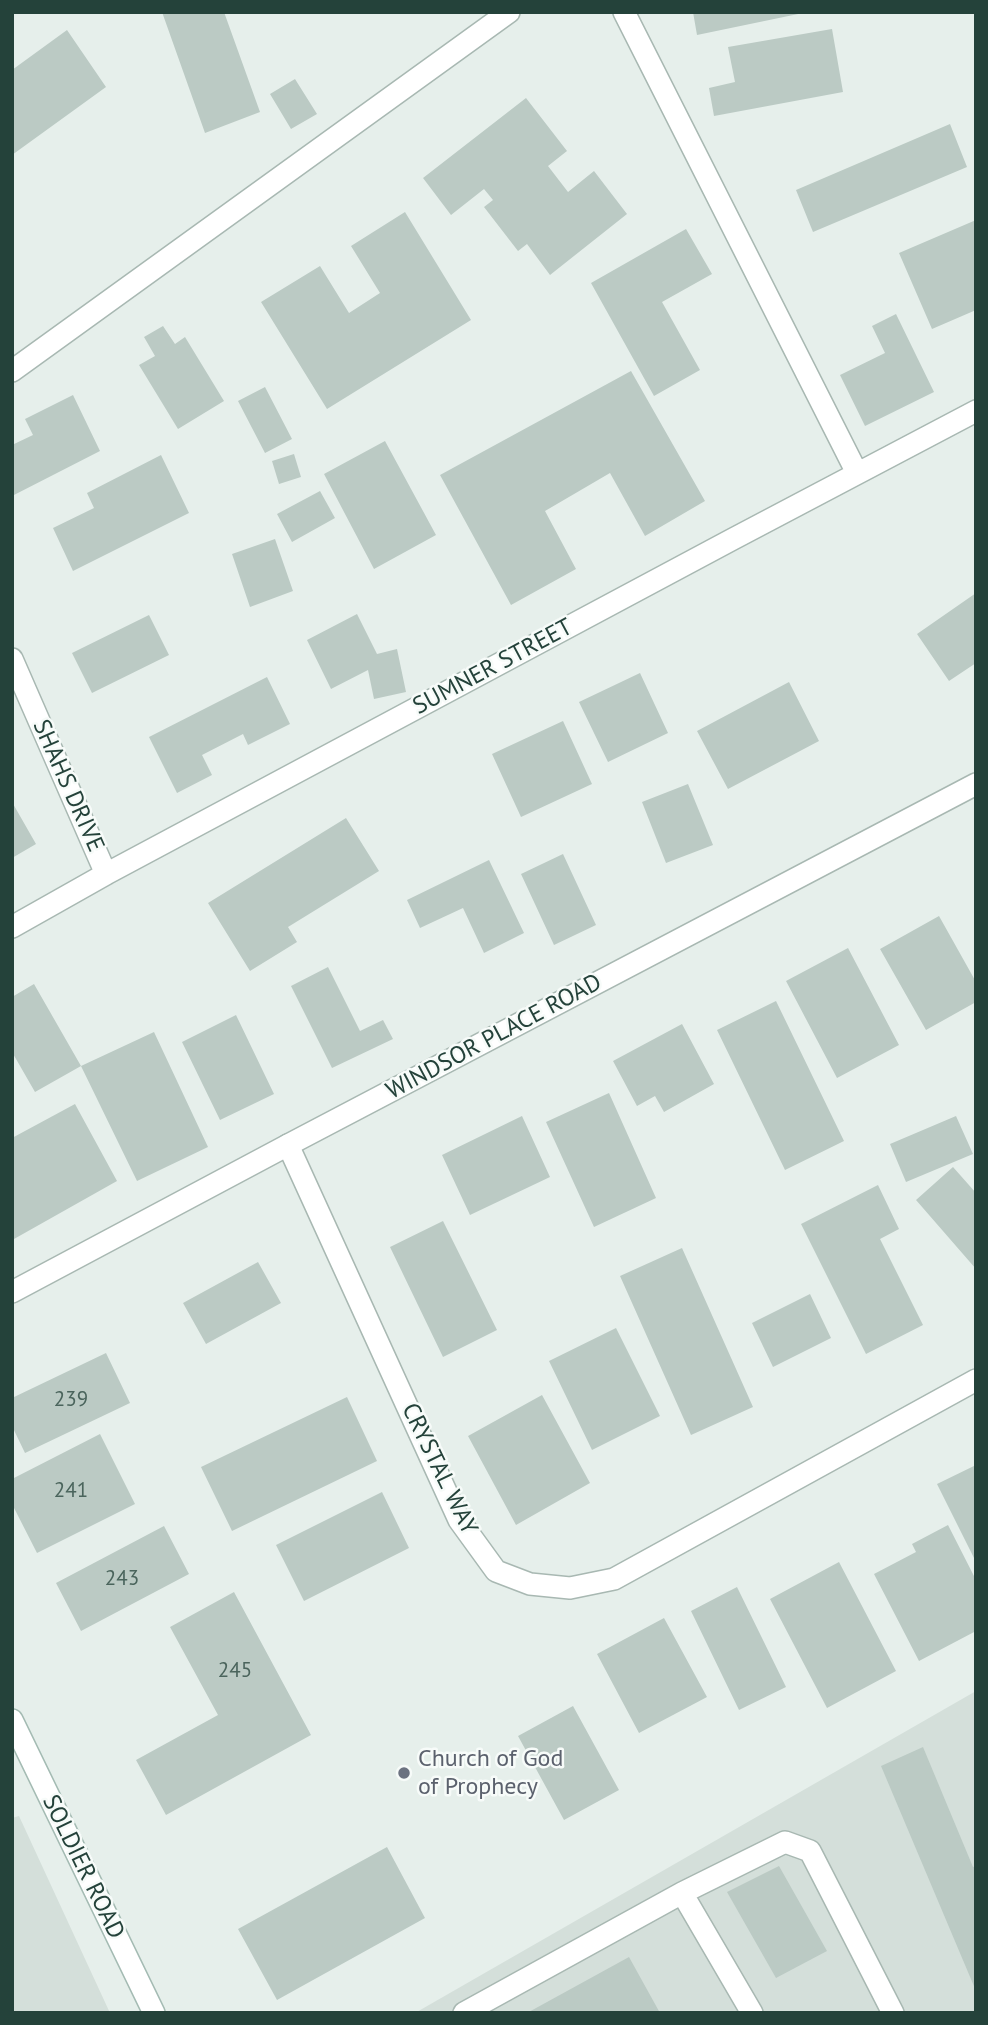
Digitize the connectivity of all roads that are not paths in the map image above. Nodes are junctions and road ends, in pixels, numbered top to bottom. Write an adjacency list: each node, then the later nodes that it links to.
1 (509, 12): 3 (street)
2 (624, 12): 5 (street)
3 (12, 371)
4 (976, 411): 5 (street, SUMNER STREET)
5 (857, 473): 8 (street, SUMNER STREET)
6 (12, 659): 8 (street, SHAHS DRIVE)
7 (976, 784): 10 (street, WINDSOR PLACE ROAD)
8 (106, 874): 9 (street, SUMNER STREET)
9 (12, 927)
10 (288, 1145): 11 (street, WINDSOR PLACE ROAD); 12 (street, CRYSTAL WAY)
11 (12, 1292)
12 (976, 1380)
13 (12, 1720): 15 (street, SOLDIER ROAD)
14 (682, 1893): 16 (street); 17 (street); 18 (street)
15 (154, 2013)
16 (464, 2013)
17 (752, 2013)
18 (892, 2013)

